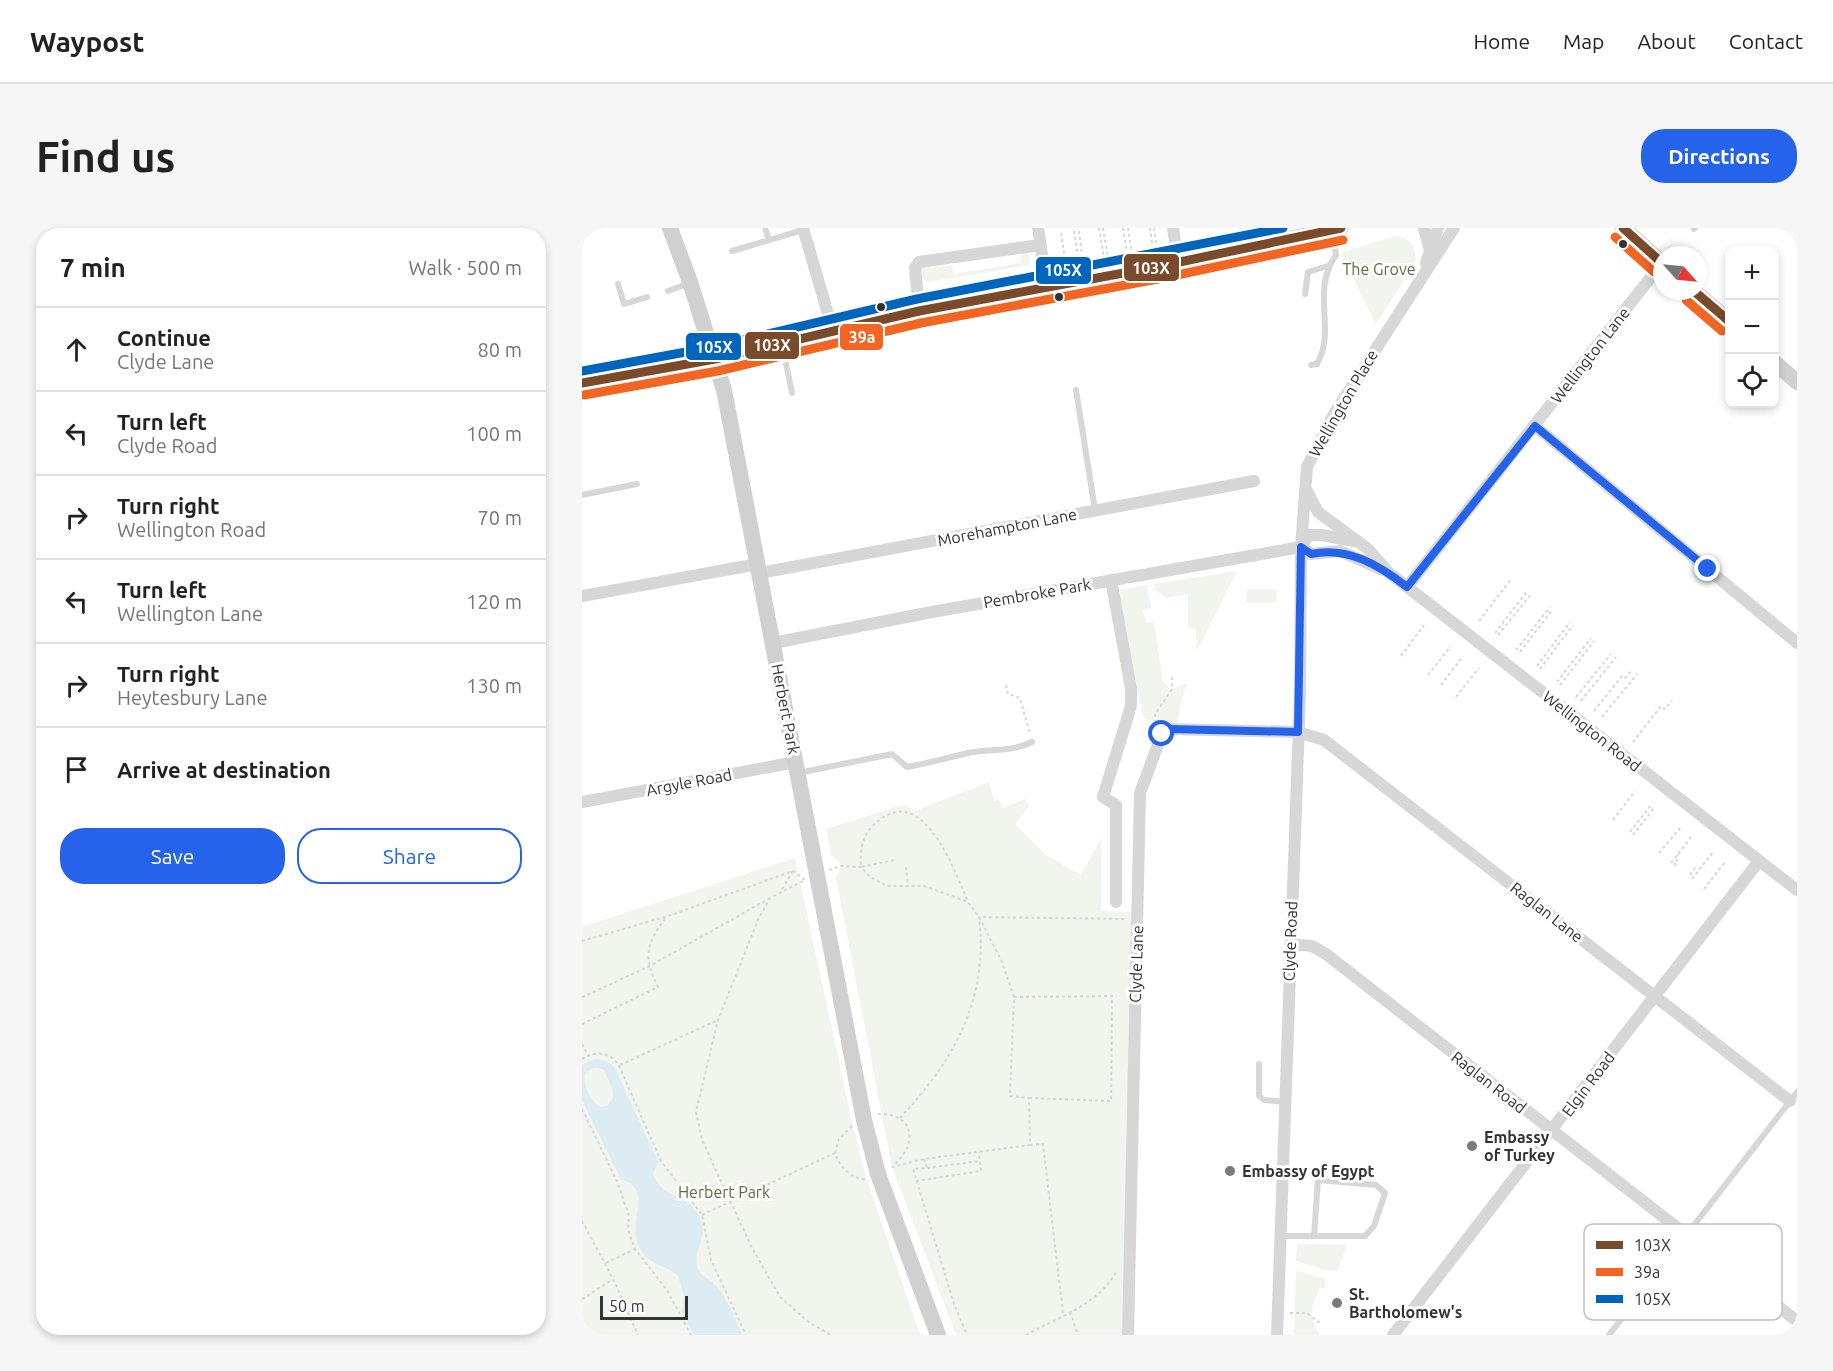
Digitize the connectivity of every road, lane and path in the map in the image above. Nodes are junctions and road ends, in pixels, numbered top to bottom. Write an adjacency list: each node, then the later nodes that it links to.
1 (670, 228): 36 (street, Herbert Park)
2 (765, 228): 20 (lane)
3 (1038, 228): 21 (street)
4 (1099, 228): 30 (path)
5 (1103, 228): 29 (path)
6 (1123, 228): 26 (path)
7 (1128, 228): 27 (path)
8 (1150, 228): 22 (path)
9 (1154, 228): 23 (path)
10 (1173, 228): 31 (street)
11 (1424, 228): 24 (street)
12 (1438, 228): 24 (street, Wellington Place)
13 (1454, 228): 34 (street, Wellington Place)
14 (1623, 228): 28 (street)
15 (803, 229): 20 (lane); 45 (street)
16 (1336, 229): 31 (street); 33 (lane)
17 (1074, 231): 18 (path)
18 (1079, 231)
19 (1061, 233): 32 (path)
20 (769, 240): 25 (lane)
21 (1040, 244): 38 (street); 43 (street)
22 (1153, 250)
23 (1158, 250)
24 (1430, 250): 34 (street, Wellington Place)
25 (732, 251)
26 (1127, 254)
27 (1132, 254)
28 (1653, 255)
29 (1108, 258)
30 (1104, 259)
31 (1178, 262): 38 (street)
32 (1066, 265)
33 (1328, 266): 40 (lane); 48 (lane)
34 (1423, 273): 57 (street, Wellington Place)
35 (1653, 275): 54 (street, Wellington Lane)
36 (690, 282): 39 (lane); 47 (street, Herbert Park)
37 (618, 284): 41 (lane)
38 (1047, 287): 43 (street)
39 (668, 291)
40 (1305, 294)
41 (646, 297)
42 (1704, 300): 44 (street)
43 (920, 311): 45 (street)
44 (1725, 318)
45 (833, 332): 46 (street)
46 (782, 344): 47 (street); 53 (lane)
47 (715, 359): 51 (street); 62 (street, Herbert Park)
48 (1311, 366)
49 (1779, 366): 50 (street)
50 (1797, 382)
51 (582, 383)
52 (1077, 390): 59 (lane)
53 (792, 393)
54 (1535, 426): 66 (street, Wellington Lane); 78 (street)
55 (1254, 481): 59 (street, Morehampton Lane)
56 (637, 484): 58 (lane)
57 (1304, 485): 60 (street, Wellington Road); 61 (street, Wellington Place)
58 (582, 495)
59 (1095, 511): 62 (street, Morehampton Lane)
60 (1360, 544): 61 (street); 63 (street, Wellington Road)
61 (1301, 547): 63 (street, Wellington Road); 65 (street, Pembroke Park); 103 (street, Clyde Road)
62 (759, 568): 69 (street, Morehampton Lane); 77 (street, Herbert Park)
63 (1388, 572): 66 (street, Wellington Road)
64 (1512, 578): 71 (path)
65 (1111, 580): 77 (street, Pembroke Park); 135 (street)
66 (1407, 587): 119 (street, Wellington Road)
67 (1528, 590): 73 (path)
68 (1532, 592): 74 (path)
69 (582, 596)
70 (1551, 608): 80 (path)
71 (1479, 621)
72 (1424, 625): 82 (path)
73 (1494, 633)
74 (1498, 635)
75 (1591, 638): 92 (path)
76 (1594, 641): 95 (path)
77 (773, 643): 106 (street, Herbert Park)
78 (1797, 643)
79 (1451, 646): 90 (path)
80 (1518, 651)
81 (1611, 654): 97 (path)
82 (1401, 656)
83 (1463, 656): 94 (path)
84 (1616, 657): 98 (path)
85 (1537, 666): 87 (path)
86 (1479, 668): 96 (path)
87 (1540, 669)
88 (1632, 670): 100 (path)
89 (1637, 674): 101 (path)
90 (1428, 675)
91 (1172, 677): 102 (path)
92 (1557, 682)
93 (1006, 685): 104 (path)
94 (1441, 685)
95 (1560, 685)
96 (1456, 697)
97 (1576, 697)
98 (1581, 701)
99 (1672, 701): 105 (path)
100 (1594, 711)
101 (1602, 717)
102 (1156, 725)
103 (1298, 732): 138 (street, Clyde Lane); 140 (street, Clyde Road); 142 (street, Raglan Lane)
104 (1032, 742): 106 (lane)
105 (1633, 742)
106 (797, 767): 108 (street, Argyle Road); 191 (street, Herbert Park)
107 (1635, 791): 111 (path)
108 (582, 802)
109 (1652, 804): 113 (path)
110 (1655, 807): 114 (path)
111 (1613, 820)
112 (1681, 827): 117 (path)
113 (1630, 832)
114 (1634, 836)
115 (1692, 836): 121 (path)
116 (1713, 852): 124 (path)
117 (1659, 853)
118 (894, 860): 122 (path)
119 (1759, 861): 132 (street, Wellington Road); 142 (street, Elgin Road)
120 (1725, 862): 130 (path)
121 (1673, 863)
122 (861, 867): 126 (path); 129 (path); 134 (path)
123 (906, 867): 129 (path)
124 (1698, 870): 127 (path); 128 (path)
125 (793, 871): 131 (path); 131 (path); 136 (path)
126 (826, 871)
127 (1690, 875)
128 (1692, 879)
129 (908, 886): 134 (path)
130 (1704, 889)
131 (781, 890): 133 (path)
132 (1797, 890)
133 (770, 898): 141 (path); 145 (path)
134 (968, 902): 137 (path)
135 (1116, 902)
136 (668, 916): 139 (path); 141 (path)
137 (979, 917): 138 (path); 144 (path); 157 (path)
138 (1137, 920): 195 (street, Clyde Lane)
139 (582, 941)
140 (1290, 944): 154 (street, Clyde Road); 159 (street, Raglan Road)
141 (648, 967): 143 (path); 146 (path)
142 (1655, 996): 152 (street, Raglan Lane); 159 (street, Elgin Road)
143 (582, 997)
144 (1014, 997): 153 (path); 153 (path)
145 (718, 1020): 151 (path); 168 (path)
146 (582, 1023)
147 (582, 1044): 148 (path)
148 (588, 1056): 149 (path); 151 (path)
149 (582, 1059)
150 (1259, 1064): 154 (lane)
151 (619, 1066): 169 (path)
152 (1794, 1097): 172 (lane)
153 (1029, 1098): 160 (path)
154 (1285, 1102): 173 (street, Clyde Road)
155 (582, 1109): 175 (path)
156 (878, 1114): 157 (path)
157 (900, 1119): 163 (path)
158 (855, 1125): 162 (path)
159 (1552, 1131): 171 (street, Raglan Road); 197 (street, Elgin Road)
160 (1030, 1145): 161 (path); 183 (path)
161 (979, 1151): 163 (path); 164 (path)
162 (835, 1153): 166 (path); 168 (path)
163 (924, 1159): 165 (path)
164 (980, 1161): 165 (path); 167 (path)
165 (927, 1168): 167 (path)
166 (869, 1179)
167 (916, 1181): 192 (path)
168 (732, 1203): 169 (path); 190 (path)
169 (702, 1215): 189 (path)
170 (582, 1221): 176 (path)
171 (1672, 1224)
172 (1695, 1224)
173 (1281, 1236): 174 (lane); 196 (street, Clyde Road)
174 (1314, 1236): 174 (lane)
175 (635, 1249): 176 (path); 188 (path)
176 (606, 1263): 178 (path)
177 (1119, 1265): 181 (path)
178 (614, 1279): 179 (path); 187 (path)
179 (582, 1299)
180 (1782, 1309): 185 (street, Raglan Road)
181 (1070, 1311): 183 (path); 194 (path)
182 (1295, 1313): 186 (path)
183 (1064, 1314): 193 (path)
184 (1621, 1320): 198 (lane)
185 (1797, 1321)
186 (1320, 1323)
187 (638, 1335)
188 (691, 1335)
189 (746, 1335)
190 (831, 1335)
191 (938, 1335)
192 (967, 1335)
193 (1026, 1335)
194 (1078, 1335)
195 (1128, 1335)
196 (1277, 1335)
197 (1393, 1335)
198 (1609, 1335)

